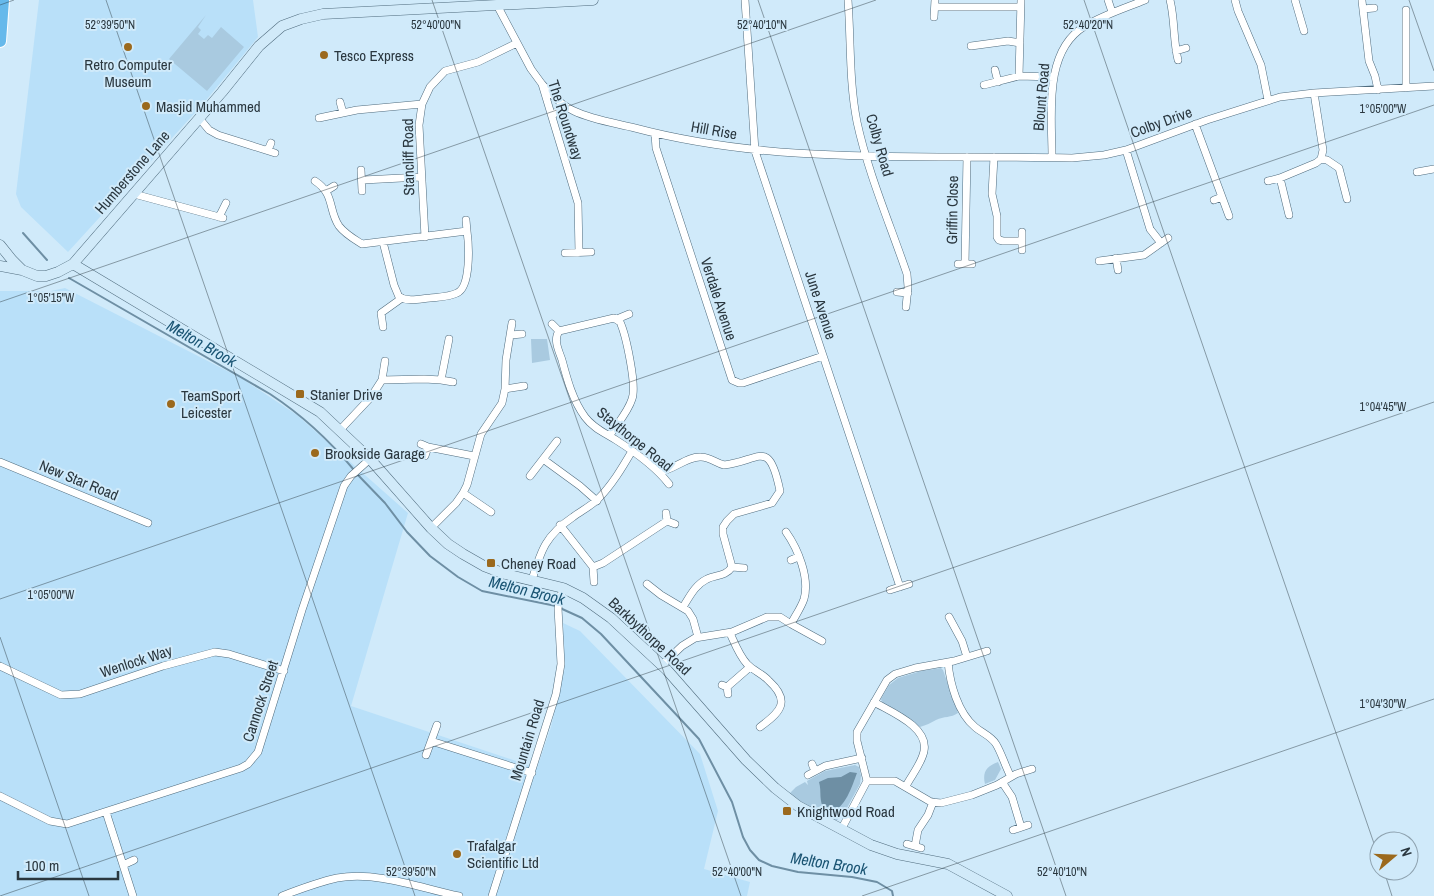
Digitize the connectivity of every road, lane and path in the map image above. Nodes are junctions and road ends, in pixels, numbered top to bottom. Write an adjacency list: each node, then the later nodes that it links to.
1 (3, 0): 20 (highway)
2 (593, 0): 13 (street, Humberstone Lane)
3 (745, 0): 49 (street, June Avenue)
4 (848, 0): 50 (street, Colby Road)
5 (1108, 0): 17 (street)
6 (1145, 0): 17 (street, Blount Road)
7 (1170, 0): 25 (street)
8 (1235, 0): 37 (street)
9 (1295, 0): 19 (street)
10 (1362, 1): 15 (street)
11 (935, 4): 12 (street); 18 (street)
12 (1020, 4): 22 (street)
13 (498, 5): 21 (street, The Roundway); 43 (street, Humberstone Lane)
14 (1374, 8): 15 (street)
15 (1363, 9): 35 (street)
16 (1406, 10): 34 (street)
17 (1112, 12): 29 (street, Blount Road)
18 (934, 17)
19 (1292, 26)
20 (0, 41)
21 (517, 43): 31 (street, The Roundway); 39 (street, Stancliff Road)
22 (1020, 43): 23 (street); 28 (street)
23 (971, 46)
24 (1186, 48): 25 (street)
25 (1176, 52): 26 (street)
26 (1178, 60)
27 (995, 70): 30 (street)
28 (1019, 76): 29 (street); 30 (street)
29 (1054, 77): 54 (street, Blount Road)
30 (998, 82): 32 (street)
31 (542, 84): 40 (street, Hill Rise); 42 (street, The Roundway)
32 (984, 85)
33 (1434, 86): 34 (street, Colby Drive)
34 (1406, 88): 35 (street, Colby Drive)
35 (1378, 90): 36 (street, Colby Drive)
36 (1314, 93): 37 (street, Colby Drive); 55 (street)
37 (1268, 100): 45 (street, Colby Drive)
38 (340, 102): 41 (street)
39 (422, 104): 41 (street); 59 (street, Stancliff Road)
40 (564, 105): 42 (street); 46 (street, Hill Rise)
41 (343, 113): 44 (street)
42 (552, 116): 85 (street, The Roundway)
43 (199, 118): 47 (street); 67 (street, Humberstone Lane)
44 (320, 118)
45 (1194, 124): 48 (street, Colby Drive); 68 (street)
46 (655, 134): 49 (street, Hill Rise); 107 (street, Verdale Avenue)
47 (272, 148)
48 (1126, 150): 54 (street, Colby Drive); 81 (street)
49 (755, 151): 50 (street, Hill Rise); 107 (street, June Avenue)
50 (867, 156): 51 (street, Hill Rise); 95 (street, Colby Road)
51 (894, 156): 52 (street, Colby Drive)
52 (967, 157): 53 (street, Colby Drive); 90 (street, Griffin Close)
53 (994, 157): 54 (street, Colby Drive); 79 (street)
54 (1052, 157)
55 (1321, 159): 60 (street); 69 (street)
56 (1434, 169): 58 (street)
57 (362, 170): 61 (street)
58 (1417, 172)
59 (421, 177): 61 (street); 77 (street, Stancliff Road)
60 (1280, 178): 63 (street); 72 (street)
61 (363, 180): 66 (street)
62 (315, 181): 65 (street)
63 (1268, 181)
64 (334, 186): 65 (street)
65 (326, 191): 80 (street)
66 (362, 191)
67 (134, 194): 71 (street); 89 (street, Humberstone Lane)
68 (1222, 197): 70 (street); 73 (street)
69 (1347, 199)
70 (1214, 200)
71 (226, 203)
72 (1286, 211)
73 (1229, 216)
74 (466, 220): 75 (street)
75 (467, 231): 77 (street); 96 (street)
76 (1022, 232): 79 (street)
77 (425, 237): 80 (street)
78 (1168, 238): 81 (street)
79 (1022, 241): 83 (street)
80 (383, 242): 96 (street)
81 (1161, 243): 87 (street)
82 (0, 245): 92 (street)
83 (1022, 250)
84 (591, 252): 85 (street)
85 (579, 253): 86 (street)
86 (564, 254)
87 (1116, 258): 88 (street); 93 (street)
88 (1099, 261)
89 (73, 264): 92 (street, Humberstone Lane); 114 (street, Barkbythorpe Road)
90 (965, 264)
91 (0, 266): 92 (street, Humberstone Lane)
92 (22, 270)
93 (1118, 270)
94 (897, 292): 95 (street)
95 (908, 293): 97 (street, Colby Road)
96 (402, 298): 102 (street)
97 (906, 308)
98 (630, 314): 99 (street)
99 (617, 319): 103 (street); 115 (street)
100 (512, 324): 104 (street)
101 (552, 324): 103 (street)
102 (383, 326)
103 (559, 331): 115 (street, Staythorpe Road)
104 (511, 334): 105 (street); 113 (street)
105 (522, 334)
106 (449, 339): 110 (street)
107 (823, 356): 144 (street, June Avenue)
108 (385, 361): 109 (street)
109 (382, 380): 110 (street); 114 (street)
110 (441, 380): 111 (street)
111 (452, 382)
112 (524, 386): 113 (street)
113 (505, 390): 119 (street)
114 (340, 430): 120 (street, Barkbythorpe Road)
115 (610, 436): 117 (street, Staythorpe Road)
116 (557, 441): 121 (street)
117 (632, 451): 123 (street, Staythorpe Road); 127 (street)
118 (425, 456): 119 (street)
119 (474, 456): 126 (street)
120 (370, 459): 134 (street, Barkbythorpe Road); 160 (street, Cannock Street)
121 (543, 459): 124 (street); 127 (street)
122 (0, 462): 131 (street, New Star Road)
123 (659, 472): 125 (street, Staythorpe Road); 137 (street)
124 (530, 476)
125 (669, 484)
126 (463, 493): 128 (street); 134 (street)
127 (597, 501): 133 (street)
128 (491, 512)
129 (666, 513): 130 (street)
130 (667, 521): 132 (street); 136 (street)
131 (148, 523)
132 (675, 524)
133 (560, 525): 136 (street); 139 (street)
134 (431, 528): 139 (street, Barkbythorpe Road)
135 (786, 532): 150 (street)
136 (593, 567): 140 (street)
137 (732, 567): 138 (street); 148 (street)
138 (744, 568)
139 (532, 580): 146 (street, Barkbythorpe Road)
140 (594, 582)
141 (647, 584): 147 (street)
142 (909, 584): 144 (street)
143 (666, 587): 147 (street)
144 (900, 587): 145 (street)
145 (890, 590)
146 (562, 593): 157 (street, Barkbythorpe Road); 171 (street, Mountain Road)
147 (661, 595): 148 (street)
148 (684, 607): 152 (street)
149 (949, 618): 155 (street)
150 (791, 624): 151 (street); 153 (street)
151 (730, 633): 152 (street); 159 (street)
152 (698, 637): 157 (street)
153 (818, 637)
154 (987, 651): 155 (street)
155 (968, 657): 156 (street)
156 (948, 662): 162 (street); 173 (street)
157 (662, 665): 181 (street, Barkbythorpe Road)
158 (0, 666): 160 (street, Wenlock Way)
159 (750, 667): 161 (street); 164 (street)
160 (284, 671): 179 (street, Cannock Street)
161 (726, 689)
162 (874, 702): 167 (street); 176 (street)
163 (437, 725): 165 (street)
164 (760, 727)
165 (431, 741): 166 (street); 171 (street)
166 (426, 755)
167 (862, 758): 170 (street); 174 (street)
168 (812, 764): 170 (street)
169 (1032, 768): 173 (street)
170 (816, 771): 172 (street)
171 (532, 773): 188 (street, Mountain Road)
172 (808, 775)
173 (1011, 777): 175 (street)
174 (867, 781): 176 (street); 181 (street)
175 (1002, 782): 178 (street); 180 (street)
176 (906, 786): 178 (street)
177 (0, 796): 179 (street, Cannock Street)
178 (933, 802): 182 (street)
179 (106, 812): 184 (street)
180 (1021, 827)
181 (841, 830): 189 (street, Barkbythorpe Road)
182 (907, 844)
183 (134, 860): 184 (street)
184 (122, 864): 185 (street)
185 (133, 896)
186 (282, 896): 187 (street)
187 (459, 896)
188 (492, 896)
189 (1007, 896)

